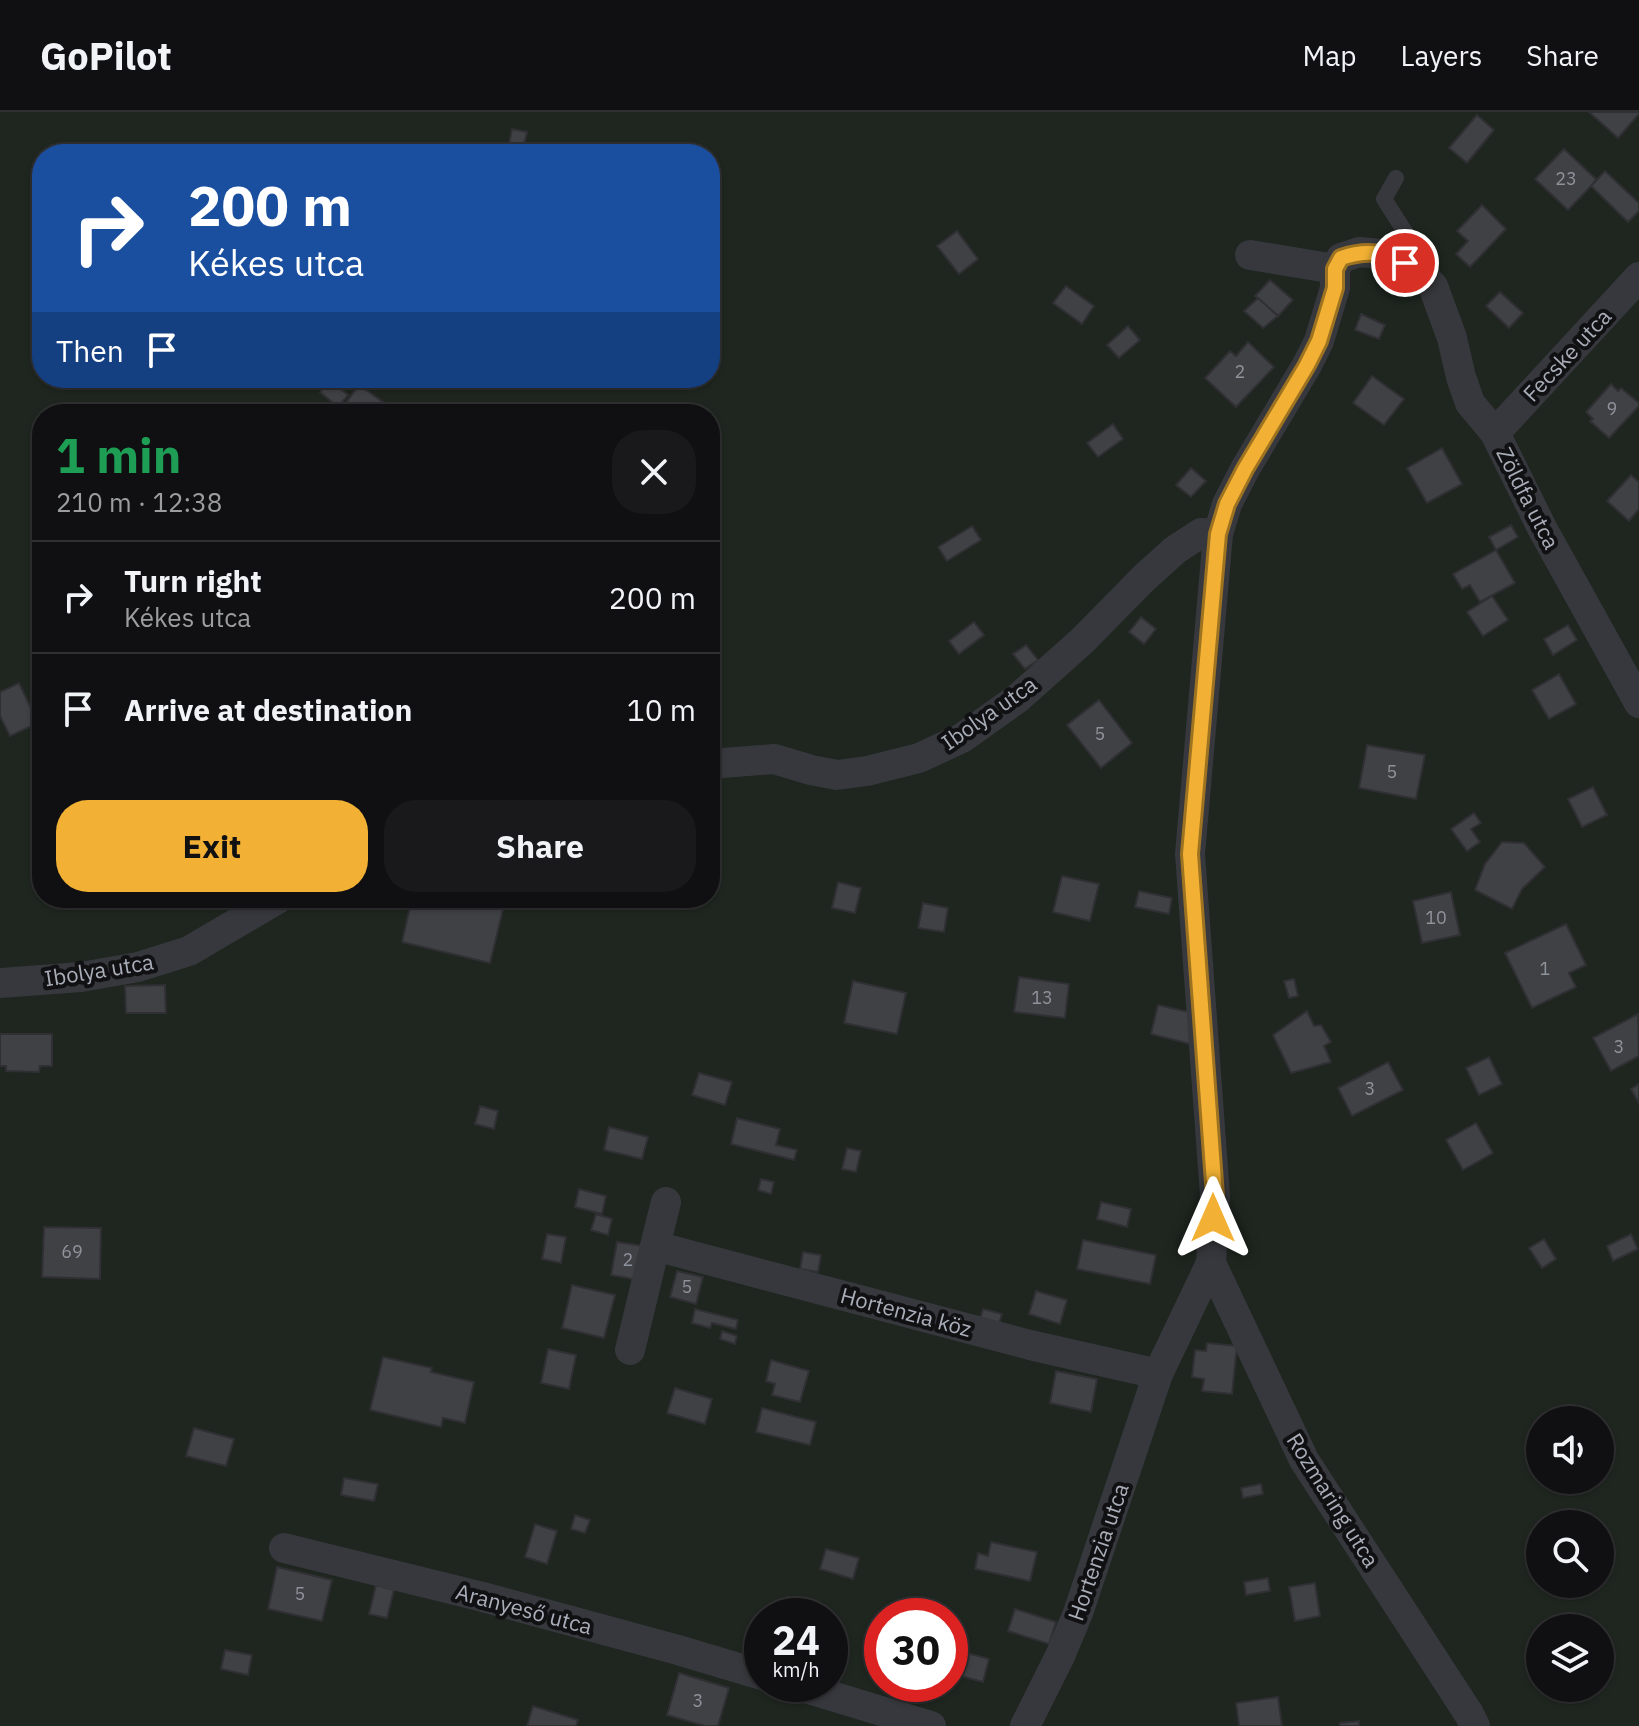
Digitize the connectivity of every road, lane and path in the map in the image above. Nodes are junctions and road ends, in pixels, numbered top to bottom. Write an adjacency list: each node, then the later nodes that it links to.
1 (1396, 178): 5 (lane)
2 (1250, 255): 3 (street)
3 (1335, 269): 5 (street); 7 (street)
4 (1639, 277): 6 (street, Fecske utca)
5 (1433, 286): 6 (street, Zöldfa utca)
6 (1495, 433): 8 (street, Zöldfa utca)
7 (1218, 534): 9 (street, Ibolya utca); 14 (street)
8 (1639, 703)
9 (720, 763)
10 (262, 908): 11 (street, Ibolya utca)
11 (0, 983)
12 (666, 1202): 13 (street)
13 (655, 1246): 15 (street); 16 (street, Hortenzia köz)
14 (1211, 1263): 16 (street, Hortenzia utca); 22 (street, Rozmaring utca)
15 (630, 1350)
16 (1158, 1374): 21 (street, Hortenzia utca)
17 (284, 1548): 18 (street, Aranyeső utca)
18 (744, 1670)
19 (848, 1701): 20 (street)
20 (931, 1726)
21 (1025, 1726)
22 (1475, 1726)

